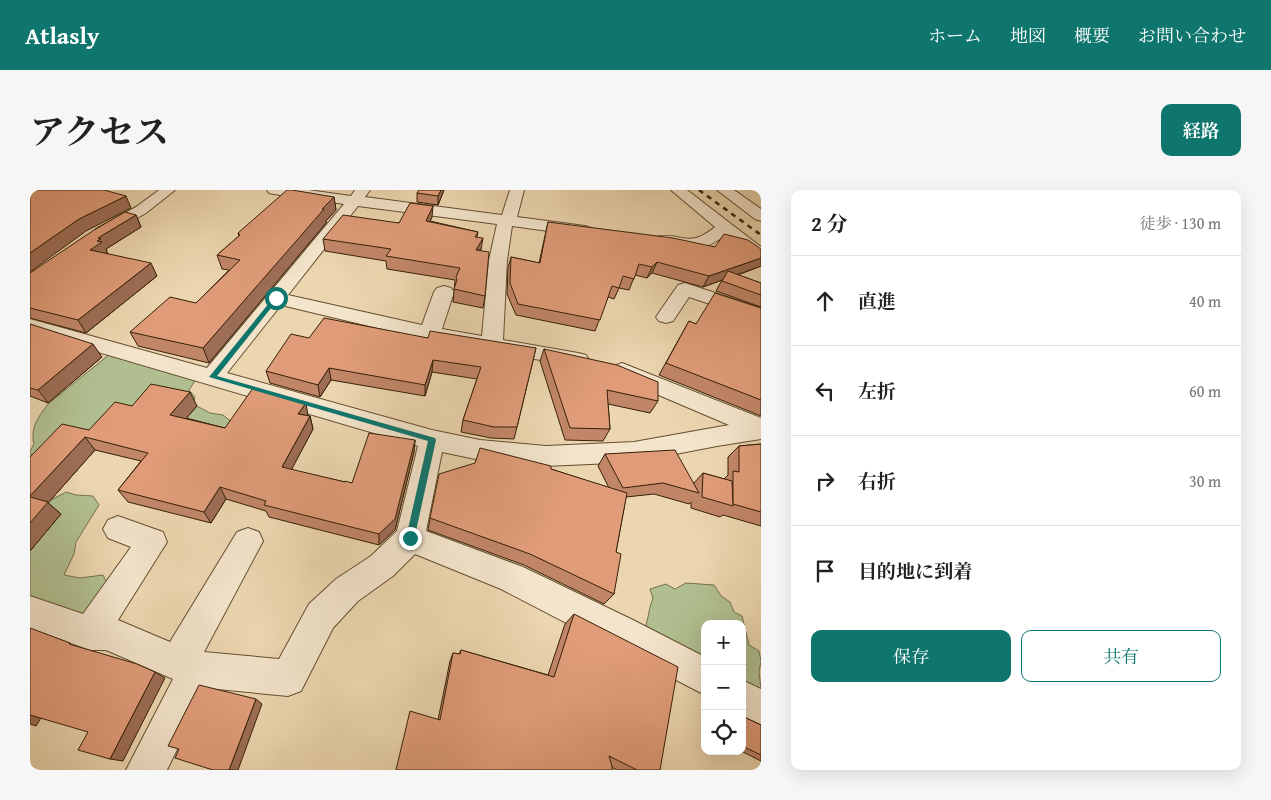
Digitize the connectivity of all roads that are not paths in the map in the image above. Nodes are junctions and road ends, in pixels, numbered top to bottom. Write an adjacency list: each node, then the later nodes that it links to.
1 (168, 190): 12 (street)
2 (274, 190): 6 (street)
3 (518, 190): 8 (street)
4 (678, 190): 9 (street)
5 (724, 190): 7 (street)
6 (359, 195): 8 (street); 15 (street)
7 (761, 216)
8 (507, 221): 10 (street); 20 (street)
9 (724, 227): 11 (street); 13 (street)
10 (604, 234)
11 (642, 239)
12 (85, 242)
13 (761, 255)
14 (444, 292): 19 (street)
15 (276, 298): 19 (street); 21 (street)
16 (761, 315): 17 (street)
17 (666, 317)
18 (30, 325): 21 (street)
19 (430, 333): 20 (street)
20 (492, 345): 22 (street)
21 (212, 377): 23 (street)
22 (761, 429): 23 (street)
23 (432, 440): 25 (street)
24 (118, 529): 28 (street)
25 (410, 538): 29 (street); 30 (street)
26 (248, 541): 29 (street)
27 (30, 612): 28 (street)
28 (90, 633): 29 (street)
29 (187, 666): 33 (street)
30 (701, 675)
31 (746, 701): 32 (street)
32 (761, 711)
33 (146, 770)

